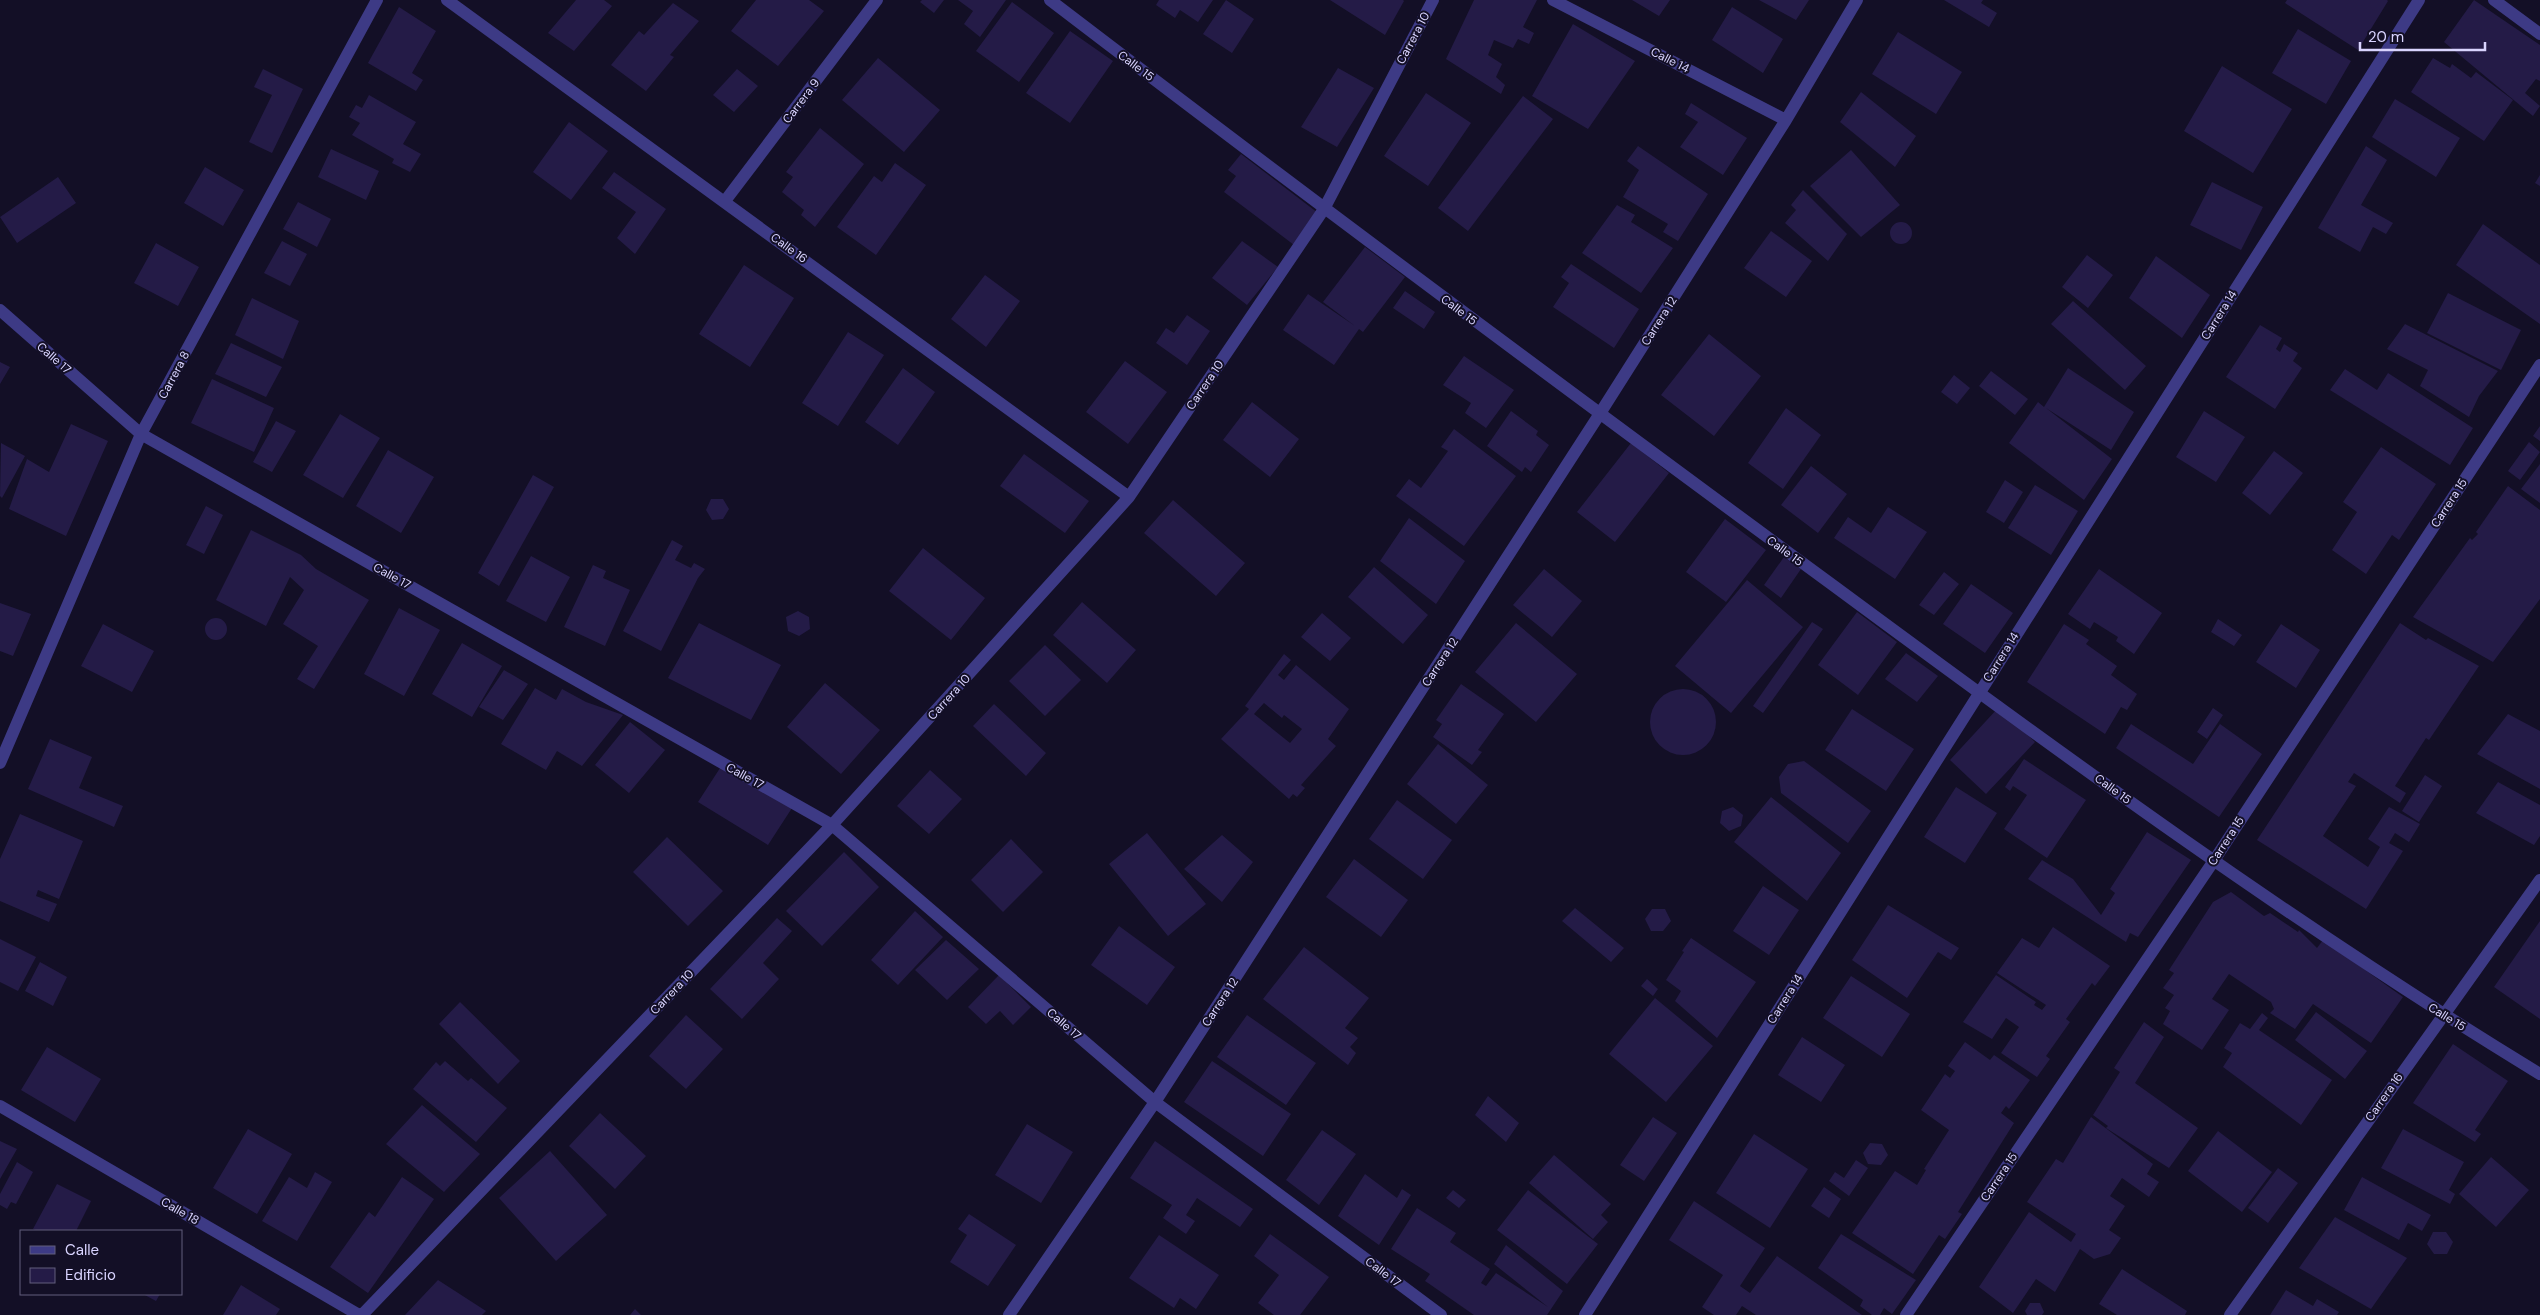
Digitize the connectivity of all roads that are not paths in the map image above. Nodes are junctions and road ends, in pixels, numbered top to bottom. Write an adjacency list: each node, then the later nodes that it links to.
1 (376, 0): 17 (street, Carrera 8)
2 (447, 0): 12 (street, Calle 16)
3 (877, 0): 12 (street, Carrera 9)
4 (1050, 0): 13 (street, Calle 15)
5 (1433, 0): 13 (street, Carrera 10)
6 (1553, 0): 11 (street, Calle 14)
7 (1857, 0): 11 (street, Carrera 12)
8 (2419, 0): 19 (street, Carrera 14)
9 (2494, 0): 10 (street)
10 (2540, 34)
11 (1786, 120): 16 (street, Carrera 12)
12 (725, 201): 18 (street, Calle 16)
13 (1324, 209): 16 (street, Calle 15); 18 (street, Carrera 10)
14 (0, 310): 17 (street, Calle 17)
15 (2540, 364): 22 (street, Carrera 15)
16 (1599, 415): 19 (street, Calle 15); 26 (street, Carrera 12)
17 (141, 434): 20 (street, Carrera 8); 21 (street, Calle 17)
18 (1129, 497): 21 (street, Carrera 10)
19 (1979, 693): 22 (street, Calle 15); 31 (street, Carrera 14)
20 (0, 763)
21 (832, 825): 26 (street, Calle 17); 28 (street, Carrera 10)
22 (2212, 862): 24 (street, Calle 15); 32 (street, Carrera 15)
23 (2540, 880): 24 (street, Carrera 16)
24 (2442, 1015): 25 (street, Calle 15); 33 (street, Carrera 16)
25 (2540, 1074)
26 (1155, 1102): 29 (street, Carrera 12); 30 (street, Calle 17)
27 (0, 1106): 28 (street, Calle 18)
28 (360, 1315)
29 (1009, 1315)
30 (1440, 1315)
31 (1585, 1315)
32 (1906, 1315)
33 (2230, 1315)

